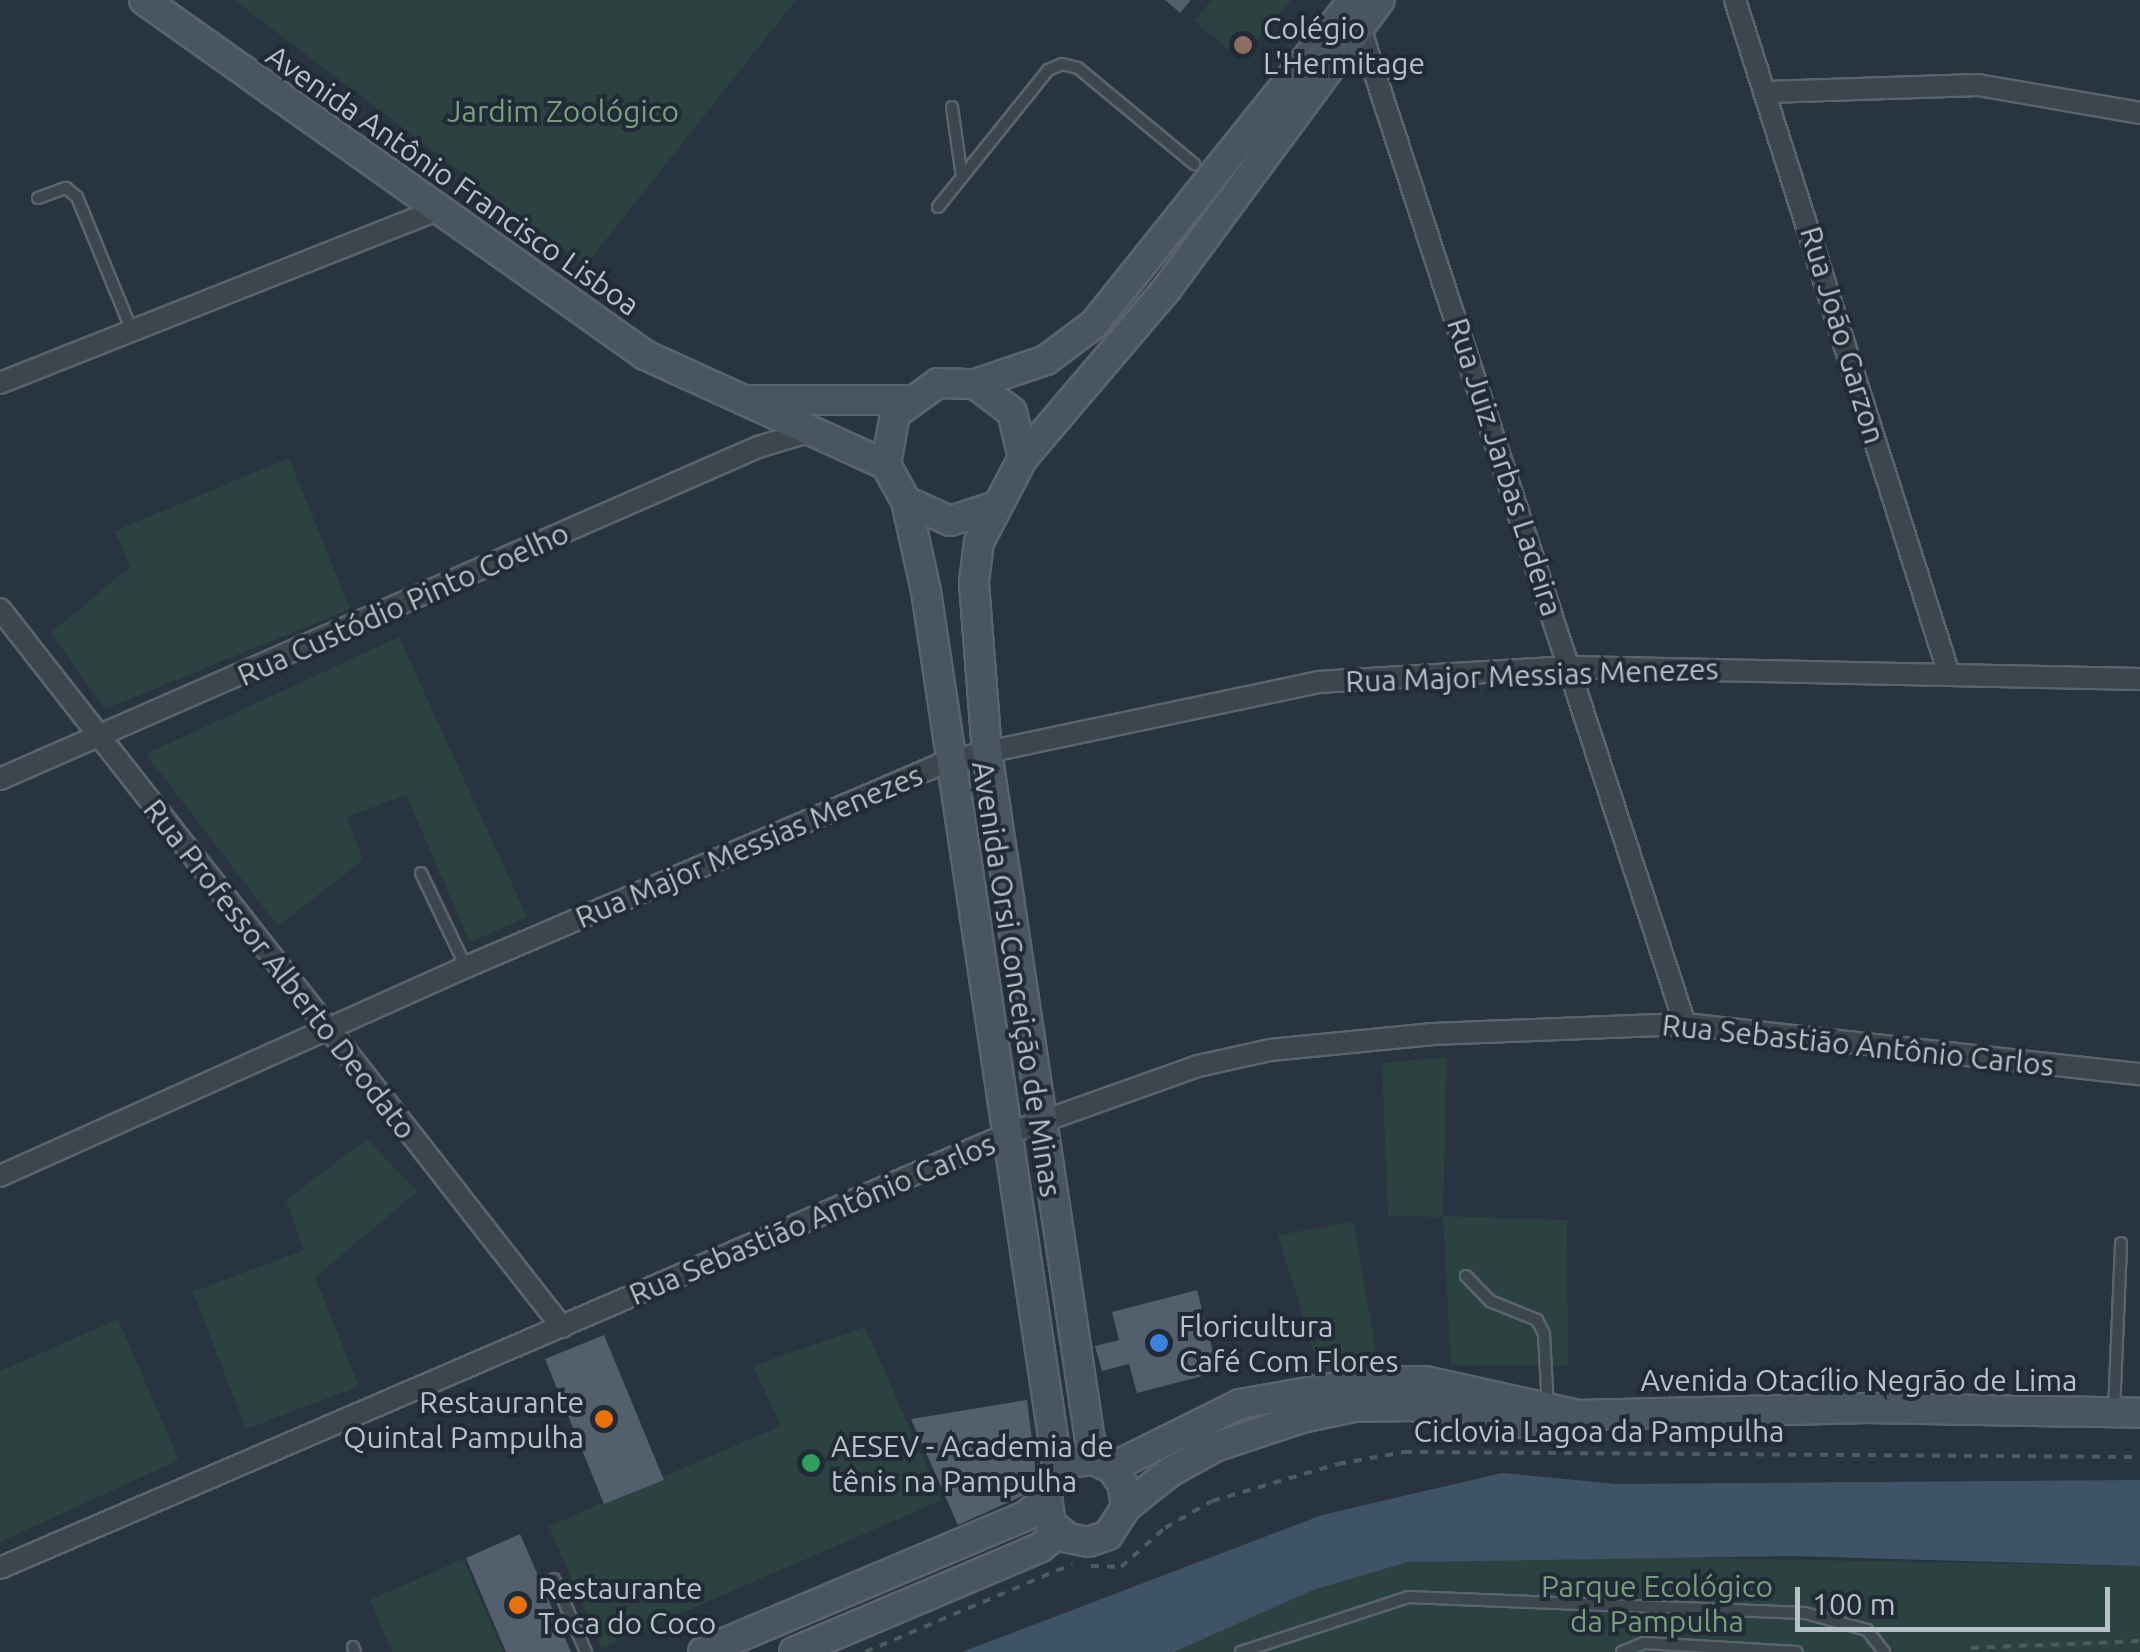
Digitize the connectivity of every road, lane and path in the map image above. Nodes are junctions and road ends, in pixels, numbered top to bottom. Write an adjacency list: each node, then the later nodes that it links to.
1 (144, 0): 12 (street, Avenida Antônio Francisco Lisboa)
2 (1380, 0): 4 (street)
3 (1735, 0): 5 (street, Rua João Garzon)
4 (1357, 13): 8 (street); 19 (street); 24 (street, Rua Juiz Jarbas Ladeira)
5 (1767, 92): 7 (street); 25 (street, Rua João Garzon)
6 (952, 107): 9 (lane)
7 (2140, 113)
8 (1204, 171): 9 (lane); 15 (street)
9 (962, 177): 11 (lane)
10 (38, 198): 13 (lane)
11 (938, 207)
12 (436, 210): 13 (street); 16 (street, Avenida Antônio Francisco Lisboa)
13 (132, 331): 14 (street)
14 (0, 383)
15 (975, 384): 17 (street); 19 (street)
16 (733, 400): 17 (street, Avenida Antônio Francisco Lisboa); 18 (street, Avenida Antônio Francisco Lisboa)
17 (906, 400): 20 (street)
18 (808, 432): 20 (street, Avenida Antônio Francisco Lisboa); 27 (street, Rua Custódio Pinto Coelho)
19 (1023, 458): 22 (street)
20 (886, 465): 21 (street)
21 (906, 501): 22 (street); 29 (street, Avenida Orsi Conceição de Minas)
22 (996, 506): 28 (street, Avenida Orsi Conceição de Minas)
23 (0, 610): 27 (street, Rua Professor Alberto Deodato)
24 (1571, 667): 25 (street, Rua Major Messias Menezes); 28 (street, Rua Major Messias Menezes); 33 (street, Rua Juiz Jarbas Ladeira)
25 (1948, 670): 26 (street, Rua Major Messias Menezes)
26 (2140, 679)
27 (101, 737): 30 (street, Rua Custódio Pinto Coelho); 34 (street, Rua Professor Alberto Deodato)
28 (987, 752): 29 (street, Rua Major Messias Menezes); 36 (street, Avenida Orsi Conceição de Minas)
29 (948, 761): 32 (street, Rua Major Messias Menezes); 37 (street, Avenida Orsi Conceição de Minas)
30 (0, 778)
31 (421, 874): 32 (lane)
32 (466, 968): 34 (street, Rua Major Messias Menezes)
33 (1685, 1024): 35 (street, Rua Sebastião Antônio Carlos); 36 (street, Rua Sebastião Antônio Carlos)
34 (324, 1028): 38 (street, Rua Major Messias Menezes); 41 (street, Rua Professor Alberto Deodato)
35 (2140, 1074)
36 (1046, 1120): 37 (street, Rua Sebastião Antônio Carlos); 46 (street, Avenida Orsi Conceição de Minas)
37 (1010, 1133): 41 (street, Rua Sebastião Antônio Carlos); 47 (street, Avenida Orsi Conceição de Minas)
38 (0, 1176)
39 (2121, 1243): 43 (lane)
40 (1466, 1276): 42 (lane)
41 (562, 1327): 51 (street, Rua Sebastião Antônio Carlos)
42 (1548, 1409): 44 (street, Avenida Otacílio Negrão de Lima); 46 (street, Avenida Otacílio Negrão de Lima)
43 (2127, 1413): 44 (street, Avenida Otacílio Negrão de Lima)
44 (1578, 1416): 49 (street, Avenida Otacílio Negrão de Lima)
45 (2140, 1457): 58 (path, Ciclovia Lagoa da Pampulha)
46 (1102, 1464): 47 (street); 49 (street)
47 (1058, 1470): 48 (street)
48 (1044, 1501): 50 (street); 56 (street)
49 (1126, 1508): 50 (street)
50 (1059, 1532): 57 (street)
51 (0, 1568)
52 (554, 1579): 55 (lane)
53 (2140, 1641): 54 (path)
54 (1972, 1648)
55 (586, 1652)
56 (704, 1652)
57 (794, 1652)
58 (865, 1652)
59 (1242, 1652): 62 (lane)
60 (1622, 1652): 61 (lane)
61 (1797, 1652)
62 (1884, 1652)

